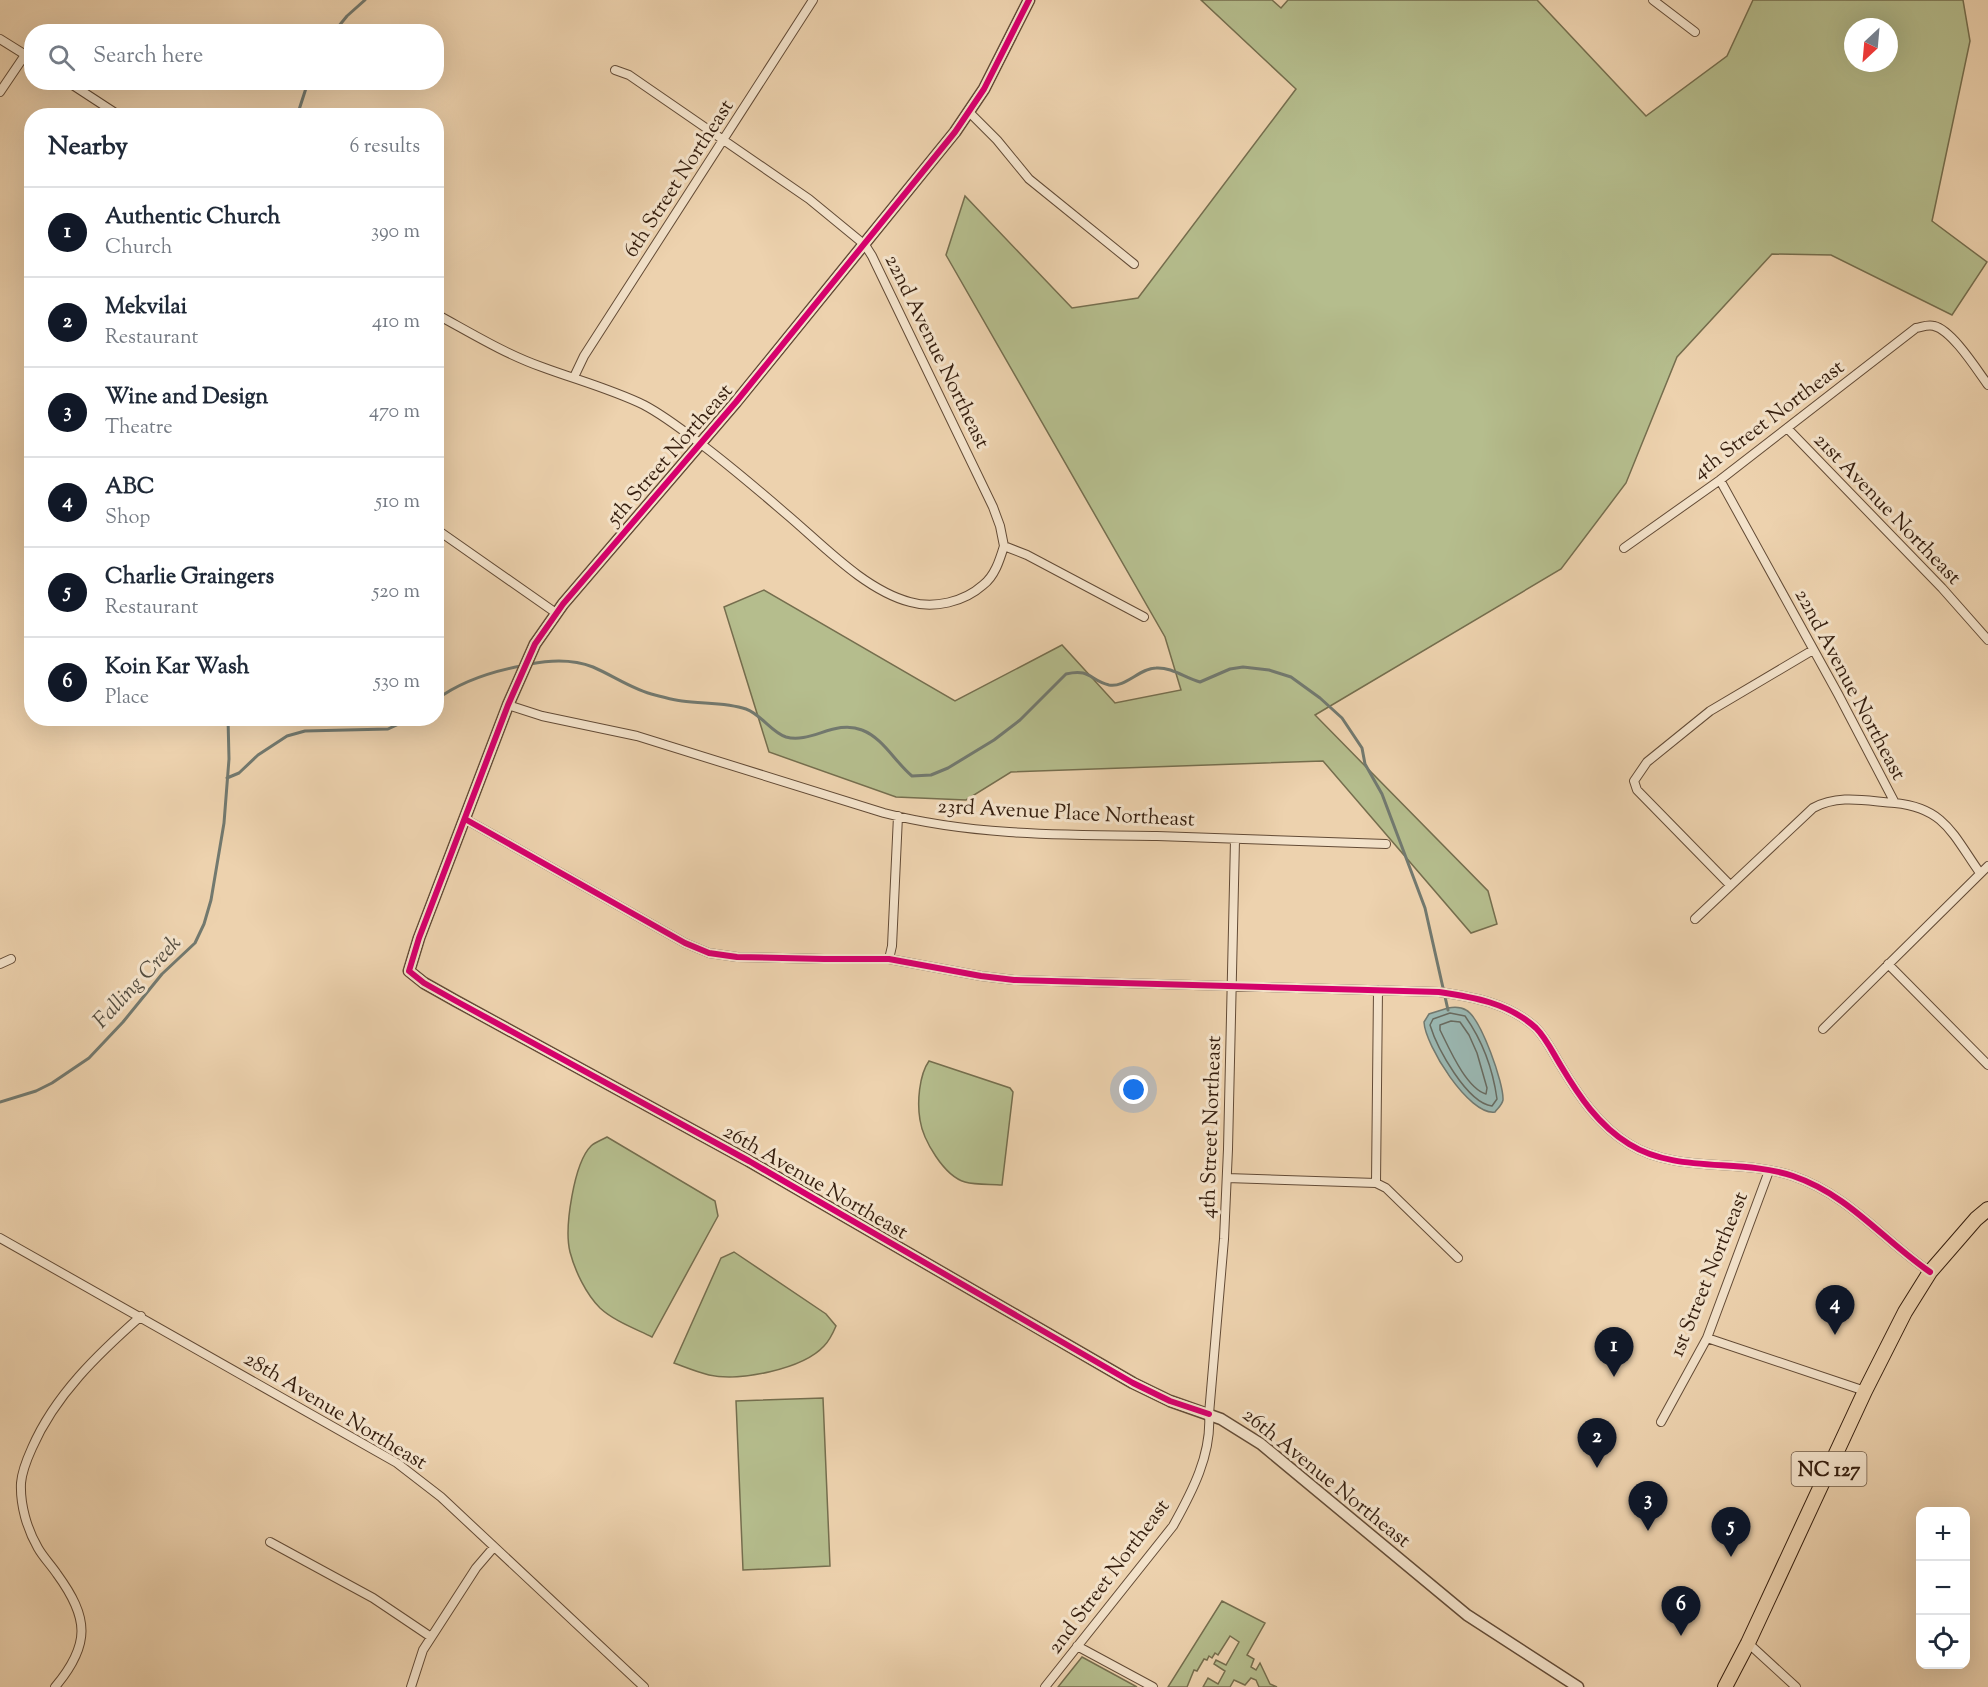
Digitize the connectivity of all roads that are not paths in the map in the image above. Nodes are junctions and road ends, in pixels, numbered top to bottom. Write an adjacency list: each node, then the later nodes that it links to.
1 (813, 0): 13 (street, 6th Street Northeast)
2 (1029, 0): 12 (street, 5th Street Northeast)
3 (1653, 0): 4 (street)
4 (1695, 32)
5 (0, 39): 6 (street)
6 (24, 54)
7 (24, 62): 10 (street)
8 (615, 70): 13 (street, 22nd Avenue Northeast)
9 (80, 90): 11 (street)
10 (0, 92)
11 (108, 108)
12 (969, 112): 14 (street, 5th Street Northeast); 15 (street)
13 (724, 140): 14 (street, 22nd Avenue Northeast); 17 (street, 6th Street Northeast)
14 (865, 245): 20 (street, 5th Street Northeast); 23 (street, 22nd Avenue Northeast)
15 (1134, 264)
16 (444, 318): 17 (street)
17 (574, 376): 20 (street)
18 (1988, 385): 19 (street, 4th Street Northeast)
19 (1786, 428): 21 (street, 4th Street Northeast); 27 (street, 21st Avenue Northeast)
20 (700, 443): 23 (street); 25 (street, 5th Street Northeast)
21 (1720, 480): 24 (street, 4th Street Northeast); 28 (street, 22nd Avenue Northeast)
22 (444, 535): 25 (street)
23 (1004, 546): 26 (street)
24 (1624, 548)
25 (556, 613): 29 (street, 5th Street Northeast)
26 (1144, 616)
27 (1988, 640)
28 (1813, 650): 30 (street, 22nd Avenue Northeast); 37 (street)
29 (508, 705): 31 (street, 23rd Avenue Place Northeast); 32 (street, 5th Street Northeast)
30 (1895, 803): 36 (street, 22nd Avenue Northeast); 37 (street)
31 (898, 816): 33 (street, 23rd Avenue Place Northeast); 39 (street)
32 (465, 819): 39 (street); 43 (street, 5th Street Northeast)
33 (1235, 840): 34 (street, 23rd Avenue Place Northeast); 44 (street, 4th Street Northeast)
34 (1386, 844)
35 (1988, 866): 36 (street)
36 (1980, 873): 42 (street)
37 (1730, 885): 38 (street)
38 (1695, 919)
39 (889, 958): 44 (street)
40 (11, 959): 41 (street)
41 (0, 964)
42 (1888, 964): 46 (street); 47 (street)
43 (409, 971): 58 (street, 26th Avenue Northeast)
44 (1232, 986): 45 (street); 49 (street, 4th Street Northeast)
45 (1378, 990): 48 (street); 50 (street)
46 (1823, 1029)
47 (1988, 1065)
48 (1769, 1171): 54 (street); 56 (street, 1st Street Northeast)
49 (1227, 1178): 50 (street); 58 (street, 4th Street Northeast)
50 (1376, 1183): 53 (street)
51 (1988, 1209): 54 (main road, NC 127)
52 (0, 1238): 55 (street, 28th Avenue Northeast)
53 (1458, 1258)
54 (1930, 1272): 57 (main road, NC 127)
55 (141, 1316): 61 (street, 28th Avenue Northeast); 65 (street)
56 (1707, 1338): 57 (street); 59 (street, 1st Street Northeast)
57 (1865, 1391): 63 (main road, NC 127)
58 (1209, 1414): 64 (street, 2nd Street Northeast); 70 (street, 26th Avenue Northeast)
59 (1661, 1422)
60 (270, 1542): 62 (street)
61 (494, 1547): 62 (street); 67 (street, 28th Avenue Northeast)
62 (432, 1637): 66 (street)
63 (1748, 1643): 71 (main road, NC 127); 72 (street)
64 (1077, 1646): 68 (street, 2nd Street Northeast); 69 (street)
65 (55, 1687)
66 (411, 1687)
67 (644, 1687)
68 (1045, 1687)
69 (1153, 1687)
70 (1578, 1687)
71 (1725, 1687)
72 (1796, 1687)

